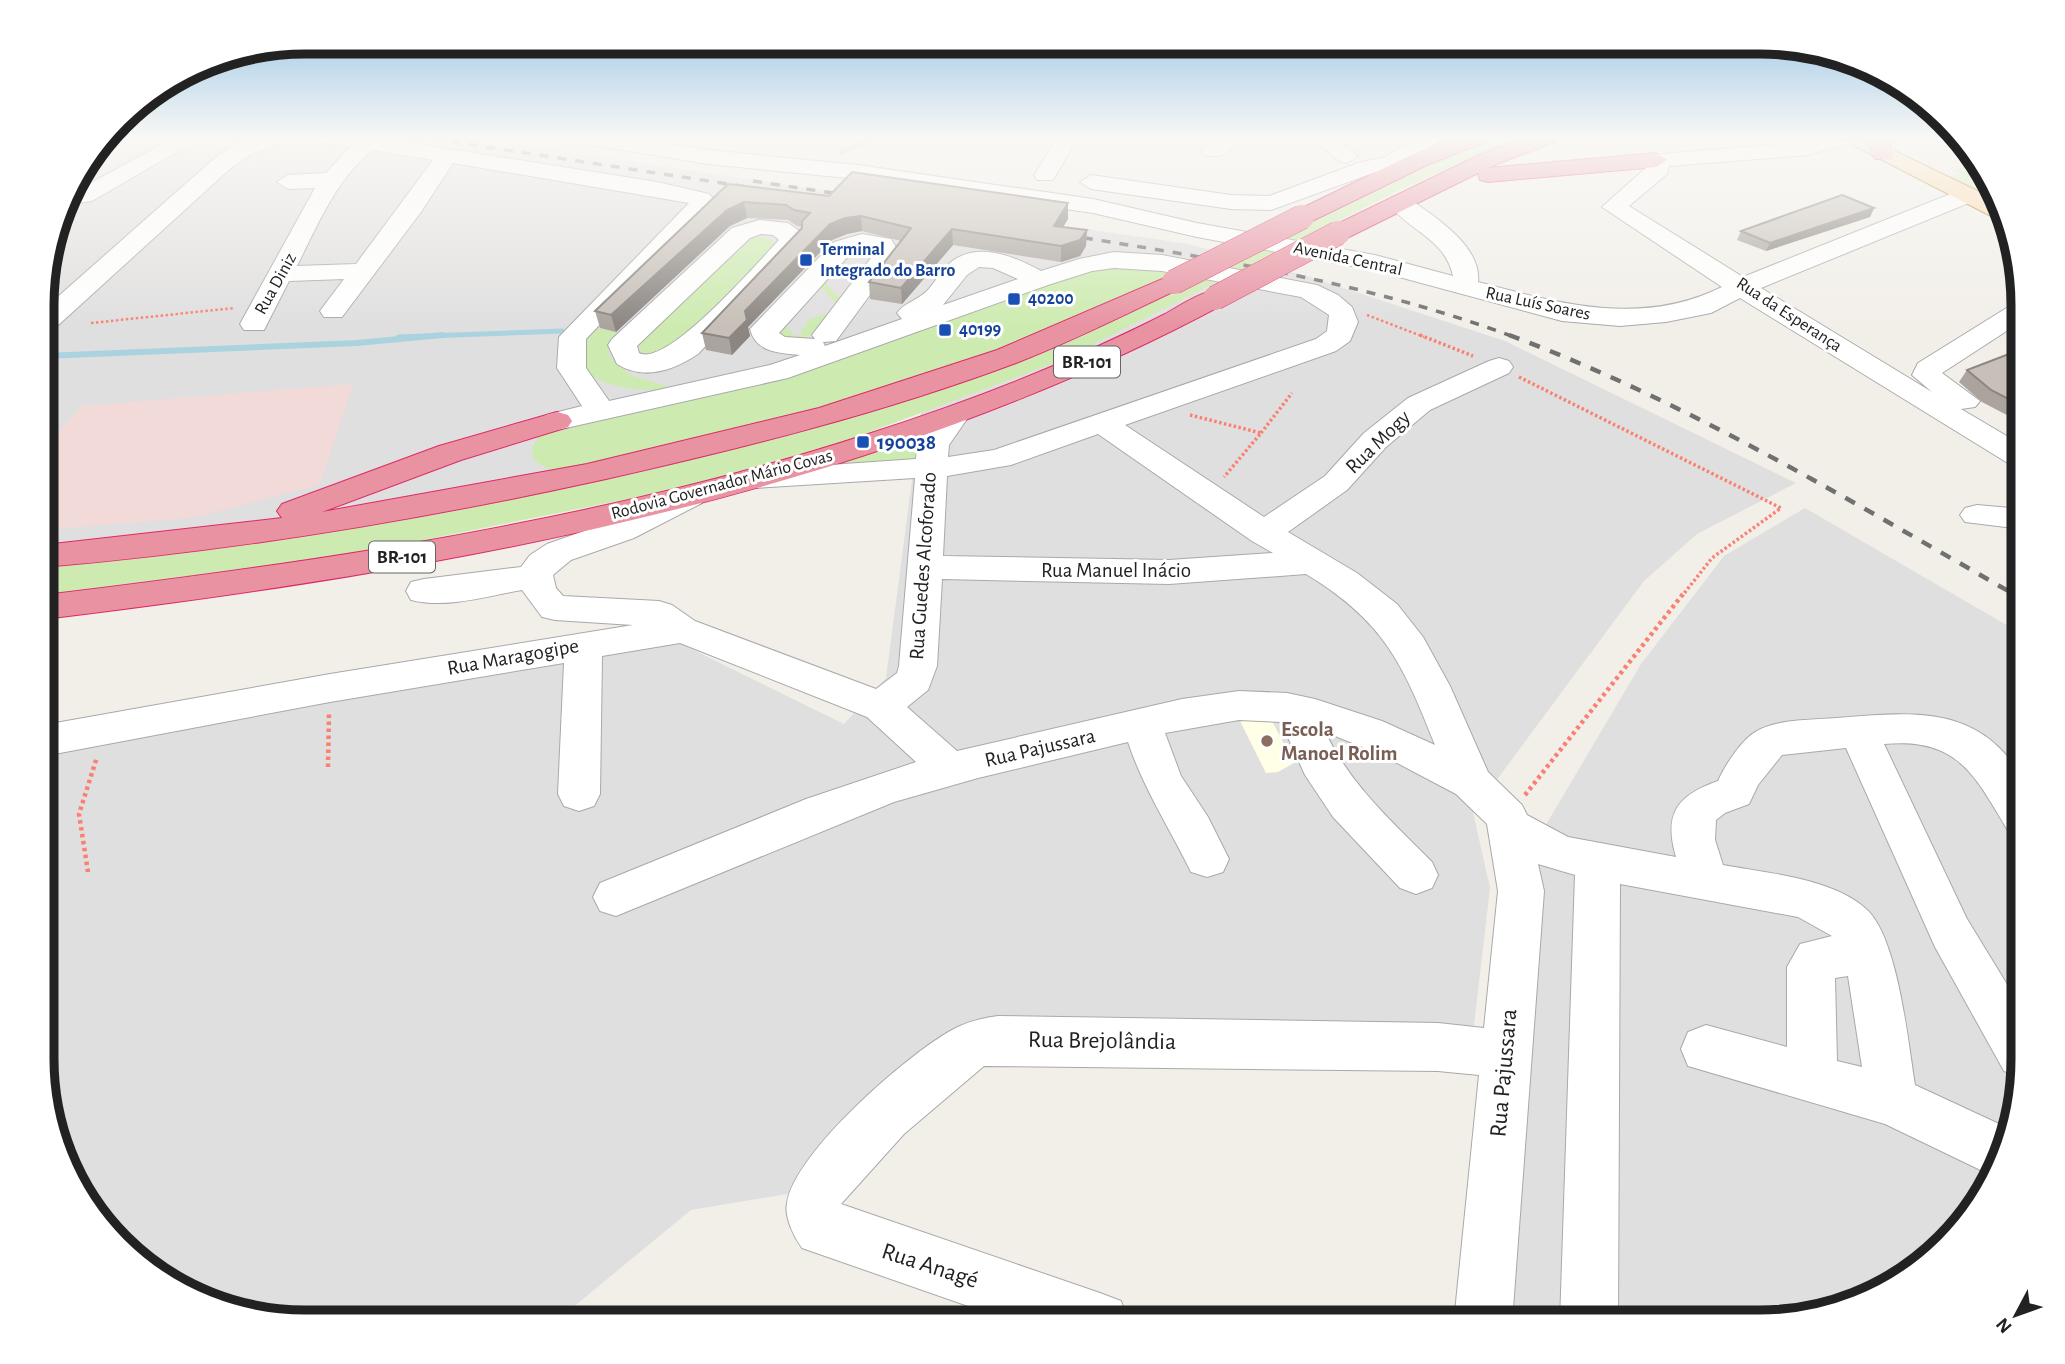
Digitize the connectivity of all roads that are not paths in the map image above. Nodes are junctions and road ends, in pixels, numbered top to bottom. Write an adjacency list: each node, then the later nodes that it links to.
1 (182, 200): 26 (street)
2 (322, 200): 19 (street, Rua Diniz)
3 (418, 200): 18 (street)
4 (700, 200): 33 (street)
5 (1095, 200): 16 (street, Avenida Central)
6 (1136, 200): 16 (street)
7 (1219, 200): 15 (street, Avenida Central)
8 (1256, 200): 15 (street)
9 (1285, 200): 15 (street, Avenida Central)
10 (1335, 200): 40 (highway, Rodovia Governador Mário Covas / BR-101, bridge)
11 (1407, 200): 14 (highway, Rodovia Governador Mário Covas / BR-101)
12 (1623, 200): 21 (street, Rua da Esperança)
13 (1978, 200): 21 (street, Rua Luís Soares)
14 (1400, 203): 22 (street); 34 (highway, Rodovia Governador Mário Covas / BR-101, bridge)
15 (1251, 204)
16 (1149, 219): 22 (street, Avenida Central)
17 (1077, 268): 20 (street); 24 (street); 36 (street)
18 (365, 271): 19 (street); 25 (street)
19 (283, 274): 27 (street, Rua Diniz)
20 (1039, 280): 29 (street); 33 (street)
21 (1744, 286): 22 (street, Rua Luís Soares); 38 (street, Rua da Esperança)
22 (1464, 287)
23 (856, 294): 24 (street); 29 (street); 29 (street)
24 (908, 306): 29 (street)
25 (333, 311)
26 (54, 314)
27 (259, 315)
28 (2011, 317): 37 (street)
29 (809, 342): 30 (street); 31 (street)
30 (707, 354): 31 (street); 31 (street)
31 (639, 365)
32 (1499, 366): 45 (street, Rua Mogy)
33 (600, 409): 35 (street)
34 (954, 416): 39 (street, Rua Guedes Alcoforado); 41 (highway, Rodovia Governador Mário Covas / BR-101)
35 (557, 421): 40 (highway); 46 (highway)
36 (1102, 423): 39 (street); 45 (street)
37 (2011, 438)
38 (2011, 440)
39 (930, 468): 41 (street); 49 (street, Rua Guedes Alcoforado)
40 (573, 476): 46 (highway, Rodovia Governador Mário Covas / BR-101)
41 (754, 478): 42 (highway, Rodovia Governador Mário Covas / BR-101)
42 (690, 496): 50 (street); 52 (highway, Rodovia Governador Mário Covas / BR-101)
43 (1977, 515): 44 (street)
44 (2011, 518)
45 (1264, 533): 48 (street)
46 (232, 534): 47 (highway, Rodovia Governador Mário Covas / BR-101)
47 (54, 555)
48 (1310, 562): 49 (street, Rua Manuel Inácio); 61 (street)
49 (923, 566): 55 (street, Rua Guedes Alcoforado)
50 (536, 576): 51 (street); 53 (street)
51 (424, 591)
52 (54, 606)
53 (682, 630): 54 (street, Rua Maragogipe); 55 (street, Rua Maragogipe)
54 (584, 645): 59 (street, Rua Maragogipe); 62 (street)
55 (881, 707): 60 (street, Rua Maragogipe)
56 (1295, 710): 57 (street, Rua Pajussara); 61 (street, Rua Pajussara); 67 (street)
57 (1142, 724): 60 (street, Rua Pajussara); 65 (street)
58 (1871, 731): 63 (street); 68 (street); 71 (street)
59 (54, 739)
60 (950, 769): 69 (street, Rua Pajussara)
61 (1471, 782): 64 (street)
62 (579, 794)
63 (2011, 800)
64 (1508, 821): 66 (street); 73 (street, Rua Pajussara)
65 (1207, 859)
66 (1598, 861): 68 (street); 80 (street)
67 (1416, 875)
68 (1706, 880): 70 (street)
69 (616, 897)
70 (1866, 952): 74 (street); 75 (street)
71 (2011, 1035)
72 (1706, 1049): 74 (street)
73 (1505, 1054): 77 (street, Rua Brejolândia); 79 (street, Rua Pajussara)
74 (1812, 1079): 75 (street)
75 (1892, 1101): 76 (street)
76 (1994, 1149)
77 (840, 1236): 78 (street, Rua Anagé)
78 (1064, 1310)
79 (1484, 1310)
80 (1589, 1310)

